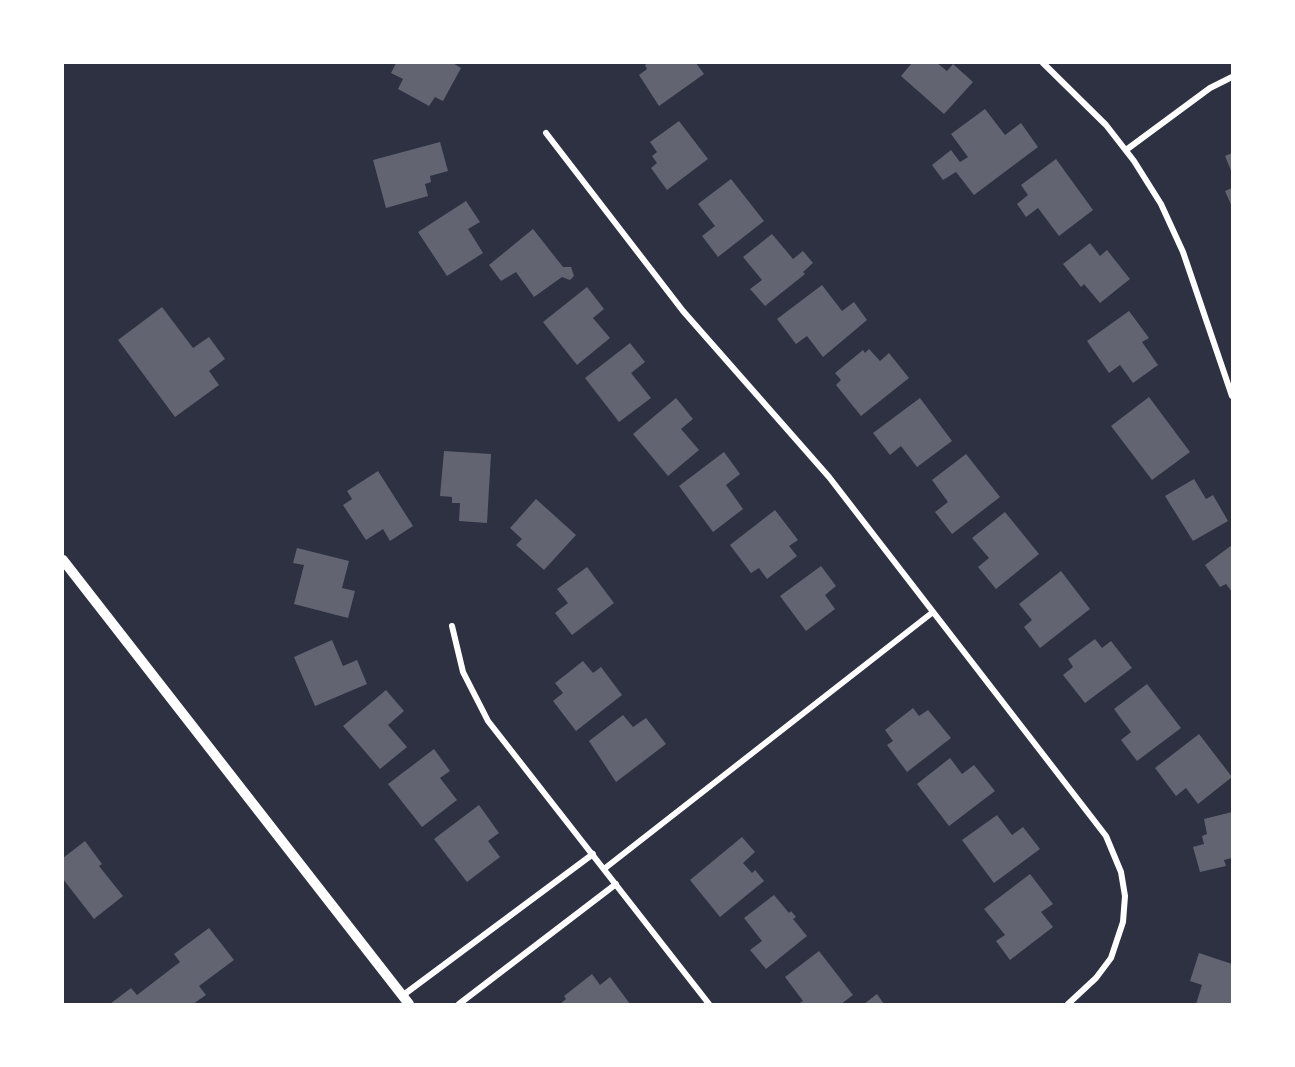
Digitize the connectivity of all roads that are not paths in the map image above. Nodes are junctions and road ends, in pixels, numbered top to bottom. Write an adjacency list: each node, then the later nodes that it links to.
1 (1043, 63): 4 (street)
2 (1232, 77): 4 (street)
3 (546, 134): 7 (street)
4 (1126, 150): 5 (street)
5 (1232, 396)
6 (63, 560): 12 (street)
7 (933, 612): 10 (street); 15 (street)
8 (452, 626): 9 (street)
9 (593, 854): 10 (street); 12 (street)
10 (604, 869): 11 (street)
11 (616, 884): 13 (street); 14 (street)
12 (405, 1000)
13 (459, 1004)
14 (709, 1004)
15 (1068, 1004)

